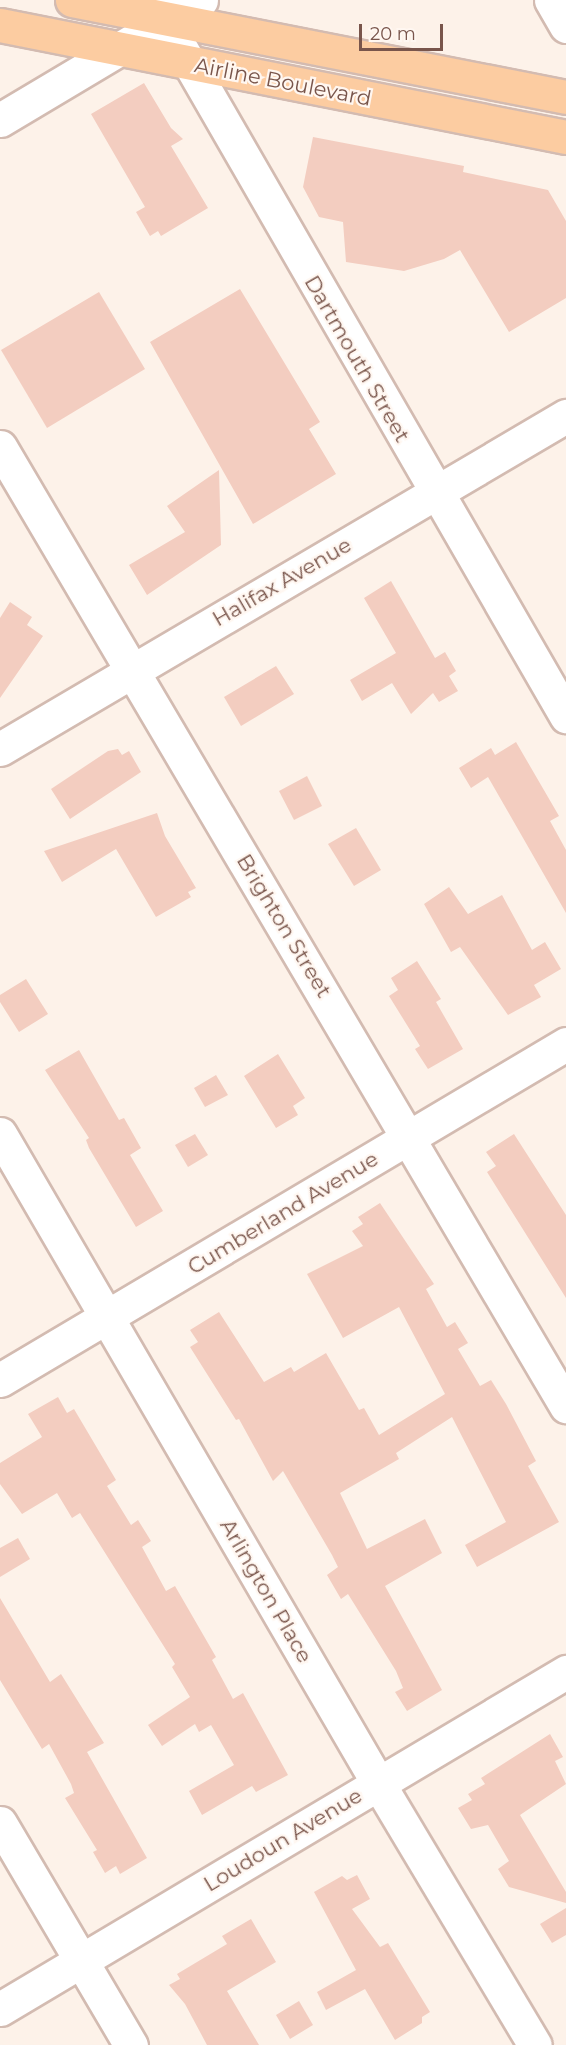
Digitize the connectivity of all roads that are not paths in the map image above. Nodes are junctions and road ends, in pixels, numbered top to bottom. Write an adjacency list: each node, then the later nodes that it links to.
1 (72, 0): 4 (main road, Airline Boulevard)
2 (201, 0): 4 (street)
3 (551, 0): 6 (street)
4 (159, 10): 7 (street); 8 (street, Dartmouth Street); 9 (main road, Airline Boulevard)
5 (0, 25): 7 (main road, Airline Boulevard)
6 (566, 26)
7 (118, 50): 8 (main road, Airline Boulevard); 10 (street)
8 (187, 63): 11 (main road, Airline Boulevard); 14 (street, Dartmouth Street)
9 (566, 97)
10 (0, 120)
11 (566, 136)
12 (566, 416): 14 (street, Halifax Avenue)
13 (0, 447): 15 (street, Brighton Street)
14 (434, 492): 15 (street, Halifax Avenue); 16 (street, Dartmouth Street)
15 (131, 671): 17 (street, Halifax Avenue); 20 (street, Brighton Street)
16 (566, 716)
17 (0, 749)
18 (566, 1044): 20 (street, Cumberland Avenue)
19 (0, 1134): 21 (street, Arlington Place)
20 (408, 1138): 21 (street, Cumberland Avenue); 23 (street, Brighton Street)
21 (107, 1318): 22 (street, Cumberland Avenue); 25 (street, Arlington Place)
22 (0, 1380)
23 (566, 1406)
24 (566, 1672): 25 (street, Loudoun Avenue)
25 (378, 1783): 27 (street, Loudoun Avenue); 30 (street, Arlington Place)
26 (0, 1823): 27 (street)
27 (81, 1961): 28 (street, Loudoun Avenue); 29 (street)
28 (0, 2009)
29 (131, 2045)
30 (535, 2045)

